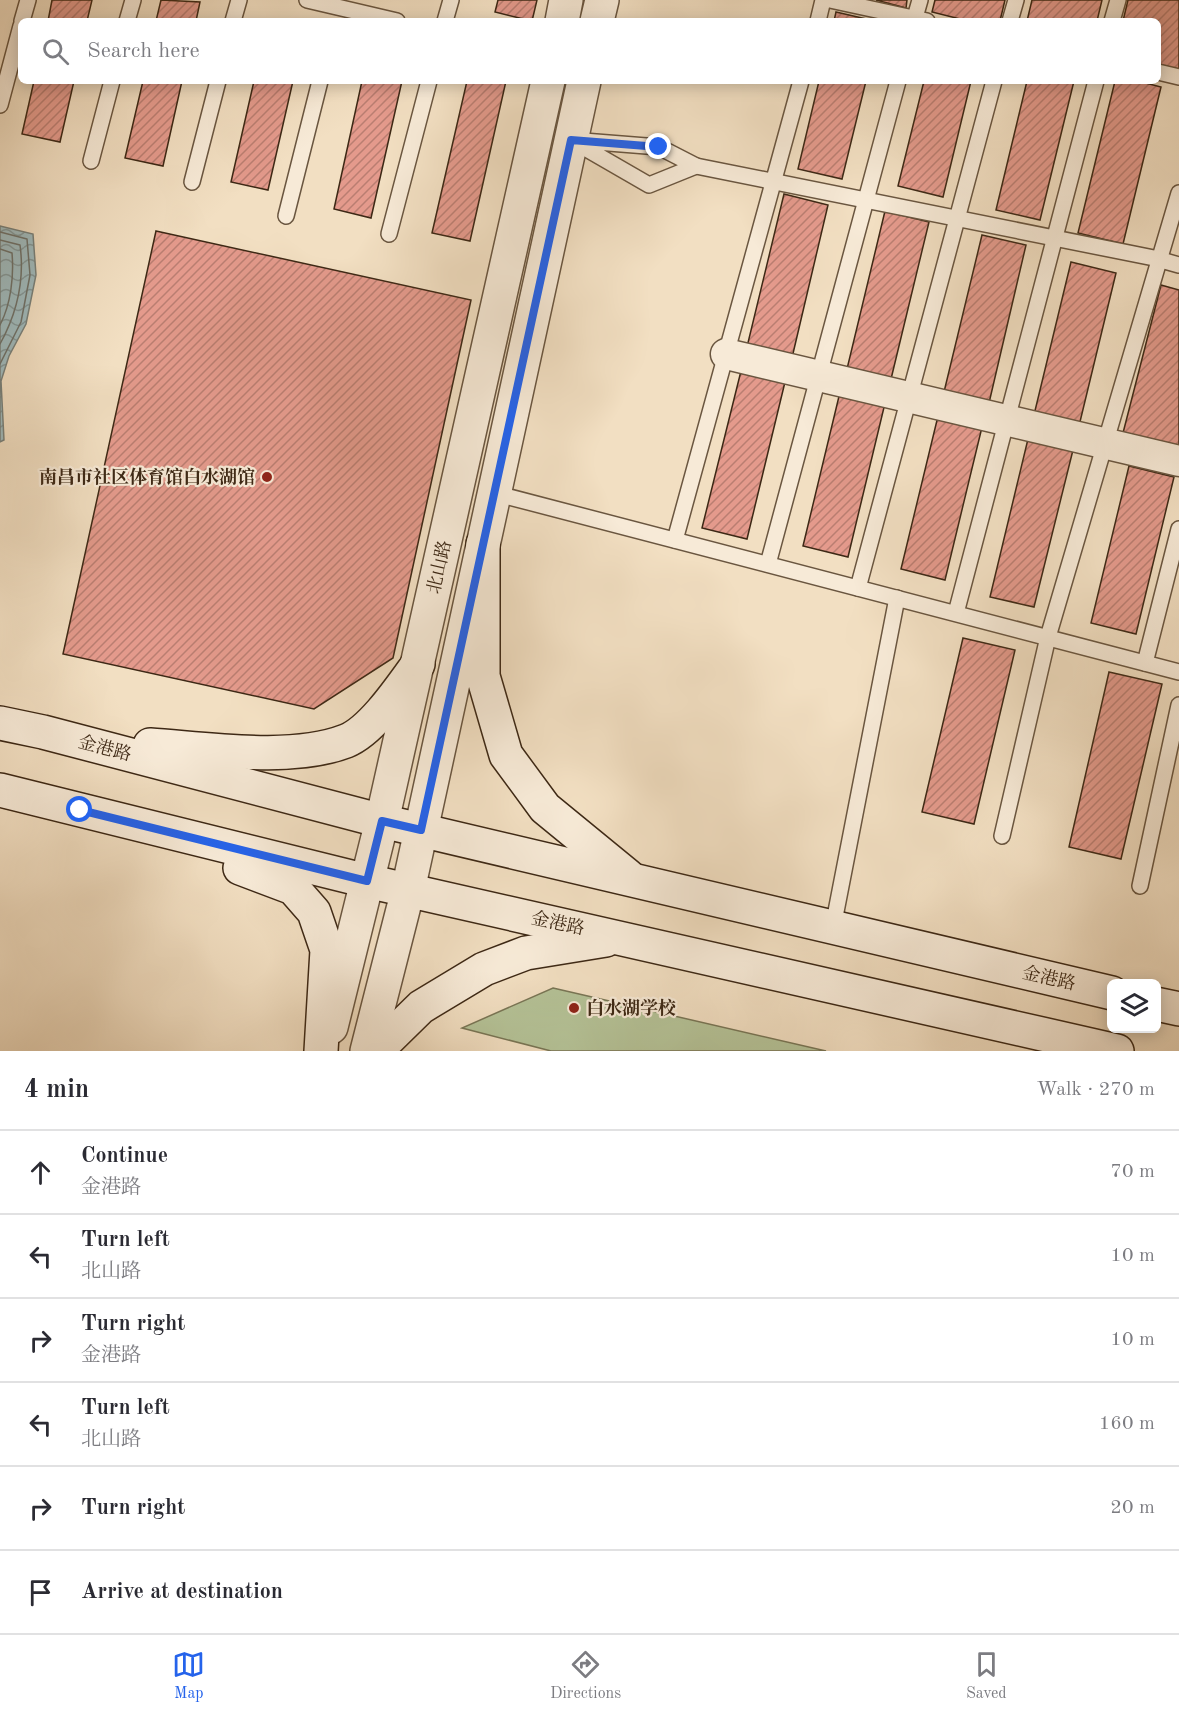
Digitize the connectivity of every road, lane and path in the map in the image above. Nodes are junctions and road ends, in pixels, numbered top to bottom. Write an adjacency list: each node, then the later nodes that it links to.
1 (28, 0): 14 (lane)
2 (133, 0): 15 (lane)
3 (239, 0): 16 (lane)
4 (307, 0): 13 (lane)
5 (451, 0): 18 (lane)
6 (566, 0): 19 (main road)
7 (602, 0): 20 (main road)
8 (823, 0): 21 (lane)
9 (830, 0): 22 (lane)
10 (920, 0): 23 (lane)
11 (1016, 0): 24 (lane)
12 (1118, 0): 25 (lane)
13 (337, 9): 17 (lane)
14 (23, 18)
15 (128, 18)
16 (234, 18)
17 (382, 18)
18 (446, 18)
19 (563, 18)
20 (598, 18)
21 (819, 18)
22 (910, 18)
23 (919, 18)
24 (1011, 18)
25 (1113, 18)
26 (18, 37): 39 (lane)
27 (1161, 73): 28 (lane)
28 (1179, 76)
29 (111, 84): 41 (lane)
30 (217, 84): 44 (lane)
31 (319, 84): 47 (lane)
32 (428, 84): 49 (lane)
33 (547, 84): 69 (main road, 北山路)
34 (583, 84): 40 (main road, 北山路)
35 (800, 84): 43 (lane)
36 (897, 84): 46 (lane)
37 (993, 84): 48 (lane)
38 (1095, 84): 50 (lane)
39 (0, 105)
40 (571, 140): 42 (lane); 42 (lane); 59 (main road, 北山路)
41 (91, 161)
42 (696, 166): 43 (lane)
43 (774, 181): 46 (lane); 53 (lane)
44 (192, 182)
45 (1179, 193): 51 (lane)
46 (866, 200): 48 (lane); 54 (lane)
47 (286, 216)
48 (957, 218): 50 (lane); 55 (lane)
49 (389, 234)
50 (1055, 238): 51 (lane); 56 (lane)
51 (1159, 259): 52 (lane); 57 (lane)
52 (1179, 265)
53 (726, 354): 54 (street); 61 (lane)
54 (819, 376): 55 (street); 63 (lane)
55 (908, 398): 56 (street); 64 (lane)
56 (1007, 421): 57 (street); 66 (lane)
57 (1105, 443): 58 (street); 67 (lane)
58 (1179, 461)
59 (494, 493): 61 (lane); 62 (main road, 北山路)
60 (1179, 529): 68 (lane)
61 (675, 540): 63 (lane)
62 (483, 544): 79 (main road, 北山路); 81 (main road)
63 (768, 564): 64 (lane)
64 (858, 588): 65 (lane)
65 (897, 598): 66 (lane); 85 (lane)
66 (956, 613): 67 (lane)
67 (1047, 637): 68 (lane); 80 (lane)
68 (1145, 663): 70 (lane)
69 (417, 664): 75 (main road); 78 (main road, 北山路)
70 (1179, 672)
71 (1179, 705): 83 (lane)
72 (0, 714): 74 (main road, 金港路)
73 (0, 723): 74 (main road, 金港路)
74 (43, 732): 75 (main road, 金港路)
75 (81, 742): 78 (main road, 金港路)
76 (0, 790): 77 (main road, 金港路)
77 (80, 810): 82 (main road, 金港路); 90 (main road)
78 (382, 821): 79 (main road, 金港路); 82 (main road, 北山路)
79 (421, 830): 81 (main road, 金港路); 84 (main road, 北山路)
80 (1002, 837)
81 (634, 880): 85 (main road, 金港路)
82 (367, 881): 84 (main road, 金港路); 90 (main road, 北山路)
83 (1140, 886)
84 (408, 890): 86 (main road, 金港路); 91 (main road, 北山路)
85 (833, 927): 87 (main road, 金港路)
86 (623, 937): 92 (main road); 93 (main road, 金港路)
87 (1107, 992)
88 (1161, 1005): 89 (main road)
89 (1179, 1009)
90 (323, 1051)
91 (367, 1051)
92 (376, 1051)
93 (1118, 1051)

